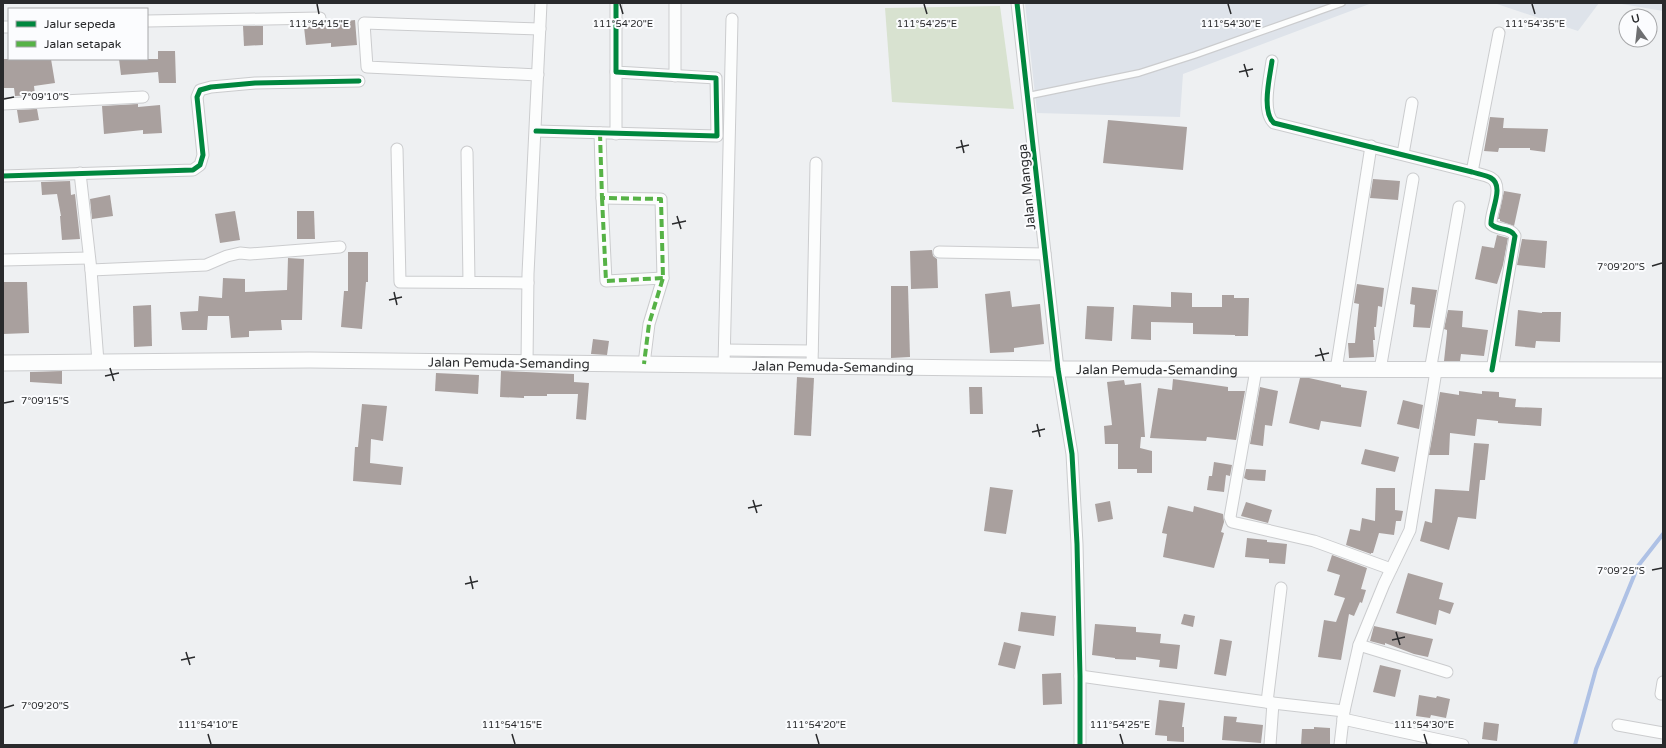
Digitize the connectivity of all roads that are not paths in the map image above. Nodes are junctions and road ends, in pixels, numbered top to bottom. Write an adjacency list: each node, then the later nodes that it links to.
1 (541, 3): 9 (street)
2 (616, 3): 12 (street)
3 (675, 3): 14 (street)
4 (1017, 3): 16 (street, Jalan Mangga)
5 (1342, 3): 16 (lane)
6 (320, 18): 8 (street)
7 (732, 19): 43 (street)
8 (148, 21)
9 (540, 29): 13 (street); 13 (street)
10 (1499, 33): 28 (street)
11 (1272, 61): 23 (street)
12 (616, 72): 14 (street); 22 (street)
13 (538, 75): 20 (street)
14 (675, 76): 22 (street)
15 (359, 82): 29 (street)
16 (1027, 96): 36 (street, Jalan Mangga)
17 (143, 97): 19 (street)
18 (1412, 103): 26 (street)
19 (3, 104)
20 (536, 131): 21 (street); 42 (street)
21 (600, 133): 22 (street); 32 (street)
22 (616, 134)
23 (1371, 146): 26 (street); 52 (street)
24 (398, 149): 41 (street)
25 (467, 152): 41 (street)
26 (1403, 154): 28 (street)
27 (816, 163): 44 (street)
28 (1472, 172): 54 (street)
29 (80, 173): 30 (street); 37 (street)
30 (3, 176)
31 (1413, 180): 53 (street)
32 (602, 198): 40 (street); 40 (street)
33 (1459, 207): 56 (street)
34 (340, 247): 39 (street)
35 (939, 252): 36 (street)
36 (1045, 254): 50 (street, Jalan Mangga)
37 (89, 258): 38 (street); 39 (street)
38 (3, 260)
39 (91, 270): 45 (street)
40 (663, 278): 48 (street)
41 (469, 282): 42 (street)
42 (528, 283): 47 (street)
43 (725, 350): 44 (street); 49 (street)
44 (812, 359): 49 (main road, Jalan Pemuda-Semanding); 50 (main road, Jalan Pemuda-Semanding)
45 (98, 362): 46 (main road, Jalan Pemuda-Semanding); 47 (main road, Jalan Pemuda-Semanding)
46 (3, 363)
47 (527, 363): 48 (main road, Jalan Pemuda-Semanding)
48 (644, 364): 49 (main road, Jalan Pemuda-Semanding)
49 (724, 365)
50 (1058, 369): 51 (main road, Jalan Pemuda-Semanding); 61 (street, Jalan Mangga)
51 (1256, 370): 52 (main road, Jalan Pemuda-Semanding); 57 (street)
52 (1336, 370): 53 (main road, Jalan Pemuda-Semanding)
53 (1380, 370): 56 (main road, Jalan Pemuda-Semanding)
54 (1492, 370): 55 (main road, Jalan Pemuda-Semanding); 56 (main road, Jalan Pemuda-Semanding)
55 (1663, 370)
56 (1433, 371): 57 (street)
57 (1391, 569): 59 (street)
58 (1281, 588): 64 (street)
59 (1359, 645): 60 (street); 65 (street)
60 (1447, 672)
61 (1080, 676): 64 (street); 68 (street, Jalan Mangga)
62 (1663, 682): 63 (street)
63 (1663, 694)
64 (1270, 702): 65 (street); 69 (street)
65 (1343, 715): 70 (street); 71 (street)
66 (1618, 725): 67 (street)
67 (1663, 733)
68 (1080, 745)
69 (1270, 745)
70 (1340, 745)
71 (1463, 745)

